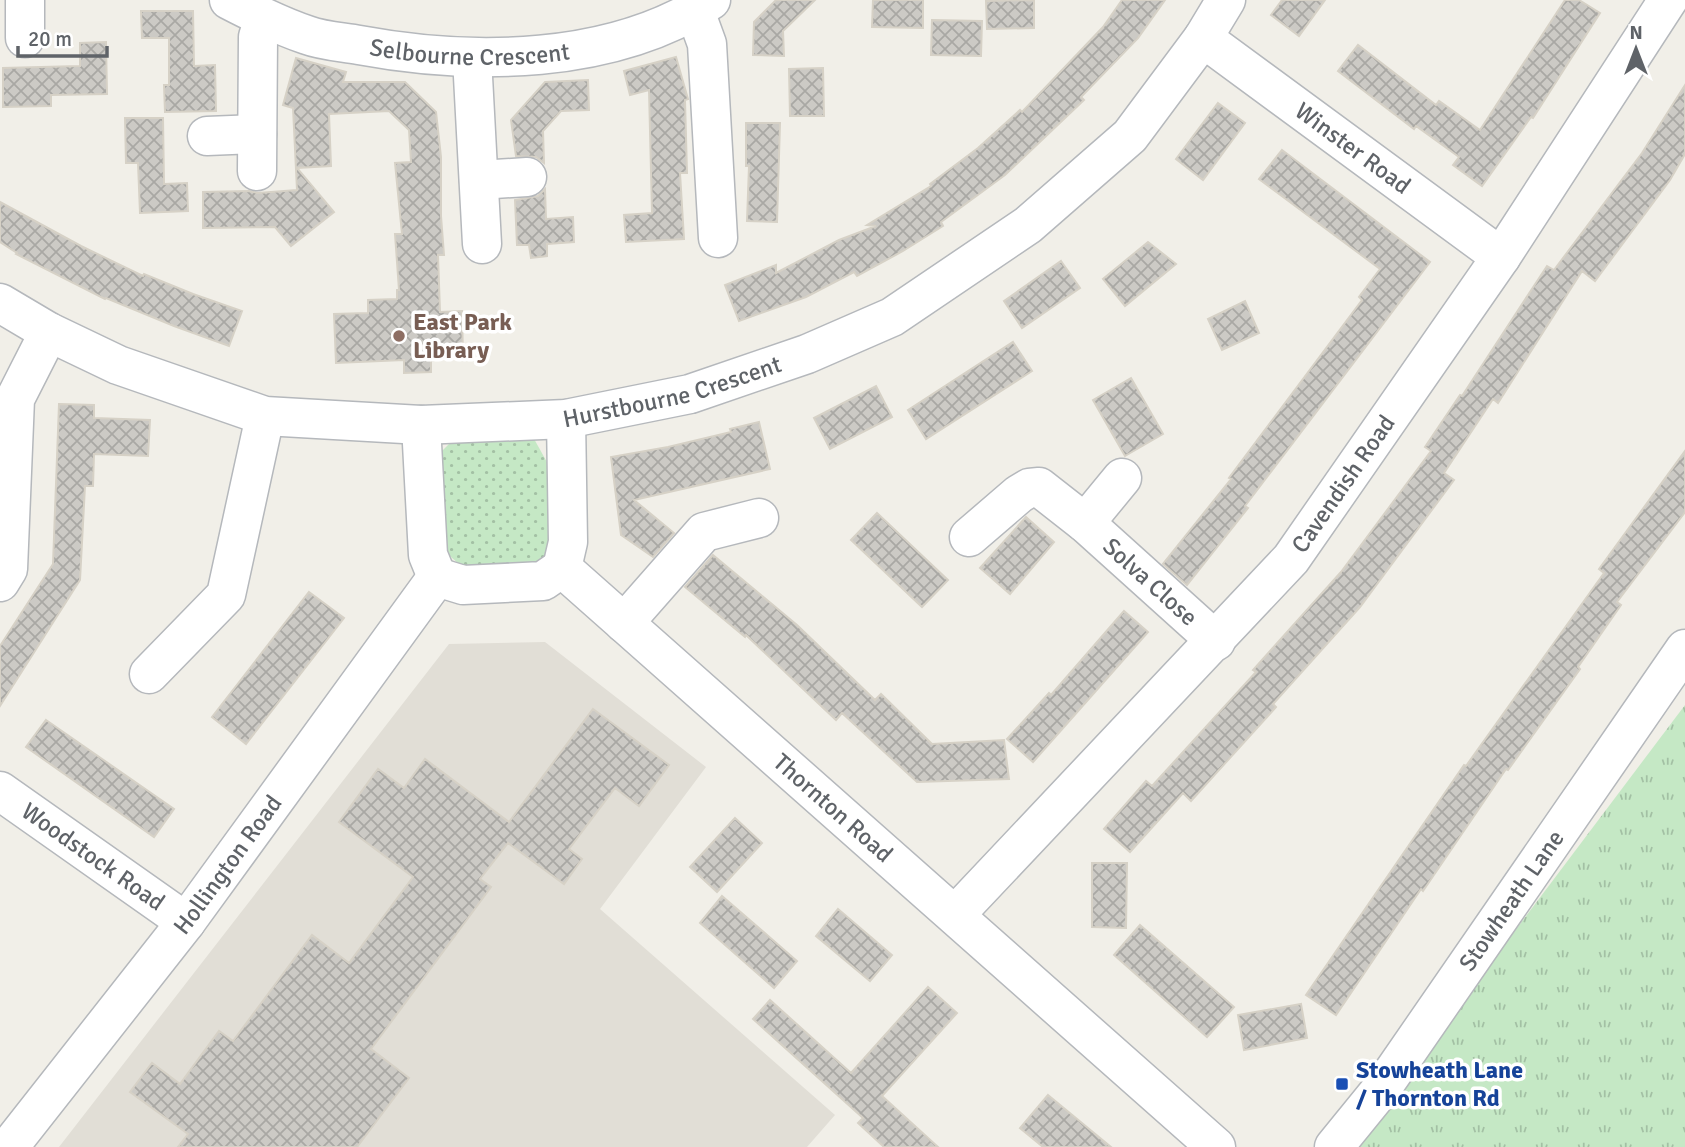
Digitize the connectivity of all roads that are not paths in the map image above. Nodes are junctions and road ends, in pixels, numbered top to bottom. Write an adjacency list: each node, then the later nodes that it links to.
1 (25, 0): 7 (street)
2 (229, 0): 6 (street, Selbourne Crescent)
3 (1226, 0): 8 (street, Hurstbourne Crescent)
4 (1668, 0): 15 (street, Cavendish Road)
5 (703, 5): 9 (street, Selbourne Crescent); 13 (street)
6 (264, 18): 9 (street, Selbourne Crescent); 10 (street)
7 (25, 38)
8 (1203, 38): 15 (street, Winster Road); 19 (street, Hurstbourne Crescent)
9 (472, 58): 12 (street)
10 (207, 136)
11 (527, 177): 12 (street)
12 (479, 180): 14 (street)
13 (718, 238)
14 (482, 244)
15 (1501, 257): 29 (street, Cavendish Road)
16 (0, 303): 17 (street, Hurstbourne Crescent)
17 (49, 332): 18 (street, Hurstbourne Crescent); 27 (street)
18 (265, 416): 20 (street, Hurstbourne Crescent); 31 (street)
19 (566, 419): 20 (street, Hurstbourne Crescent); 25 (street)
20 (421, 425): 26 (street)
21 (1122, 478): 23 (street, Solva Close)
22 (759, 518): 28 (street)
23 (1085, 523): 24 (street, Solva Close); 29 (street, Solva Close)
24 (969, 537)
25 (562, 568): 26 (street); 28 (street, Thornton Road)
26 (437, 577): 34 (street, Hollington Road)
27 (0, 582)
28 (624, 623): 33 (street, Thornton Road)
29 (1216, 641): 33 (street, Cavendish Road)
30 (1685, 649): 37 (street, Stowheath Lane)
31 (149, 674)
32 (0, 791): 34 (street, Woodstock Road)
33 (955, 915): 36 (street, Thornton Road)
34 (186, 922): 35 (street, Hollington Road)
35 (9, 1147)
36 (1216, 1147)
37 (1334, 1147)

